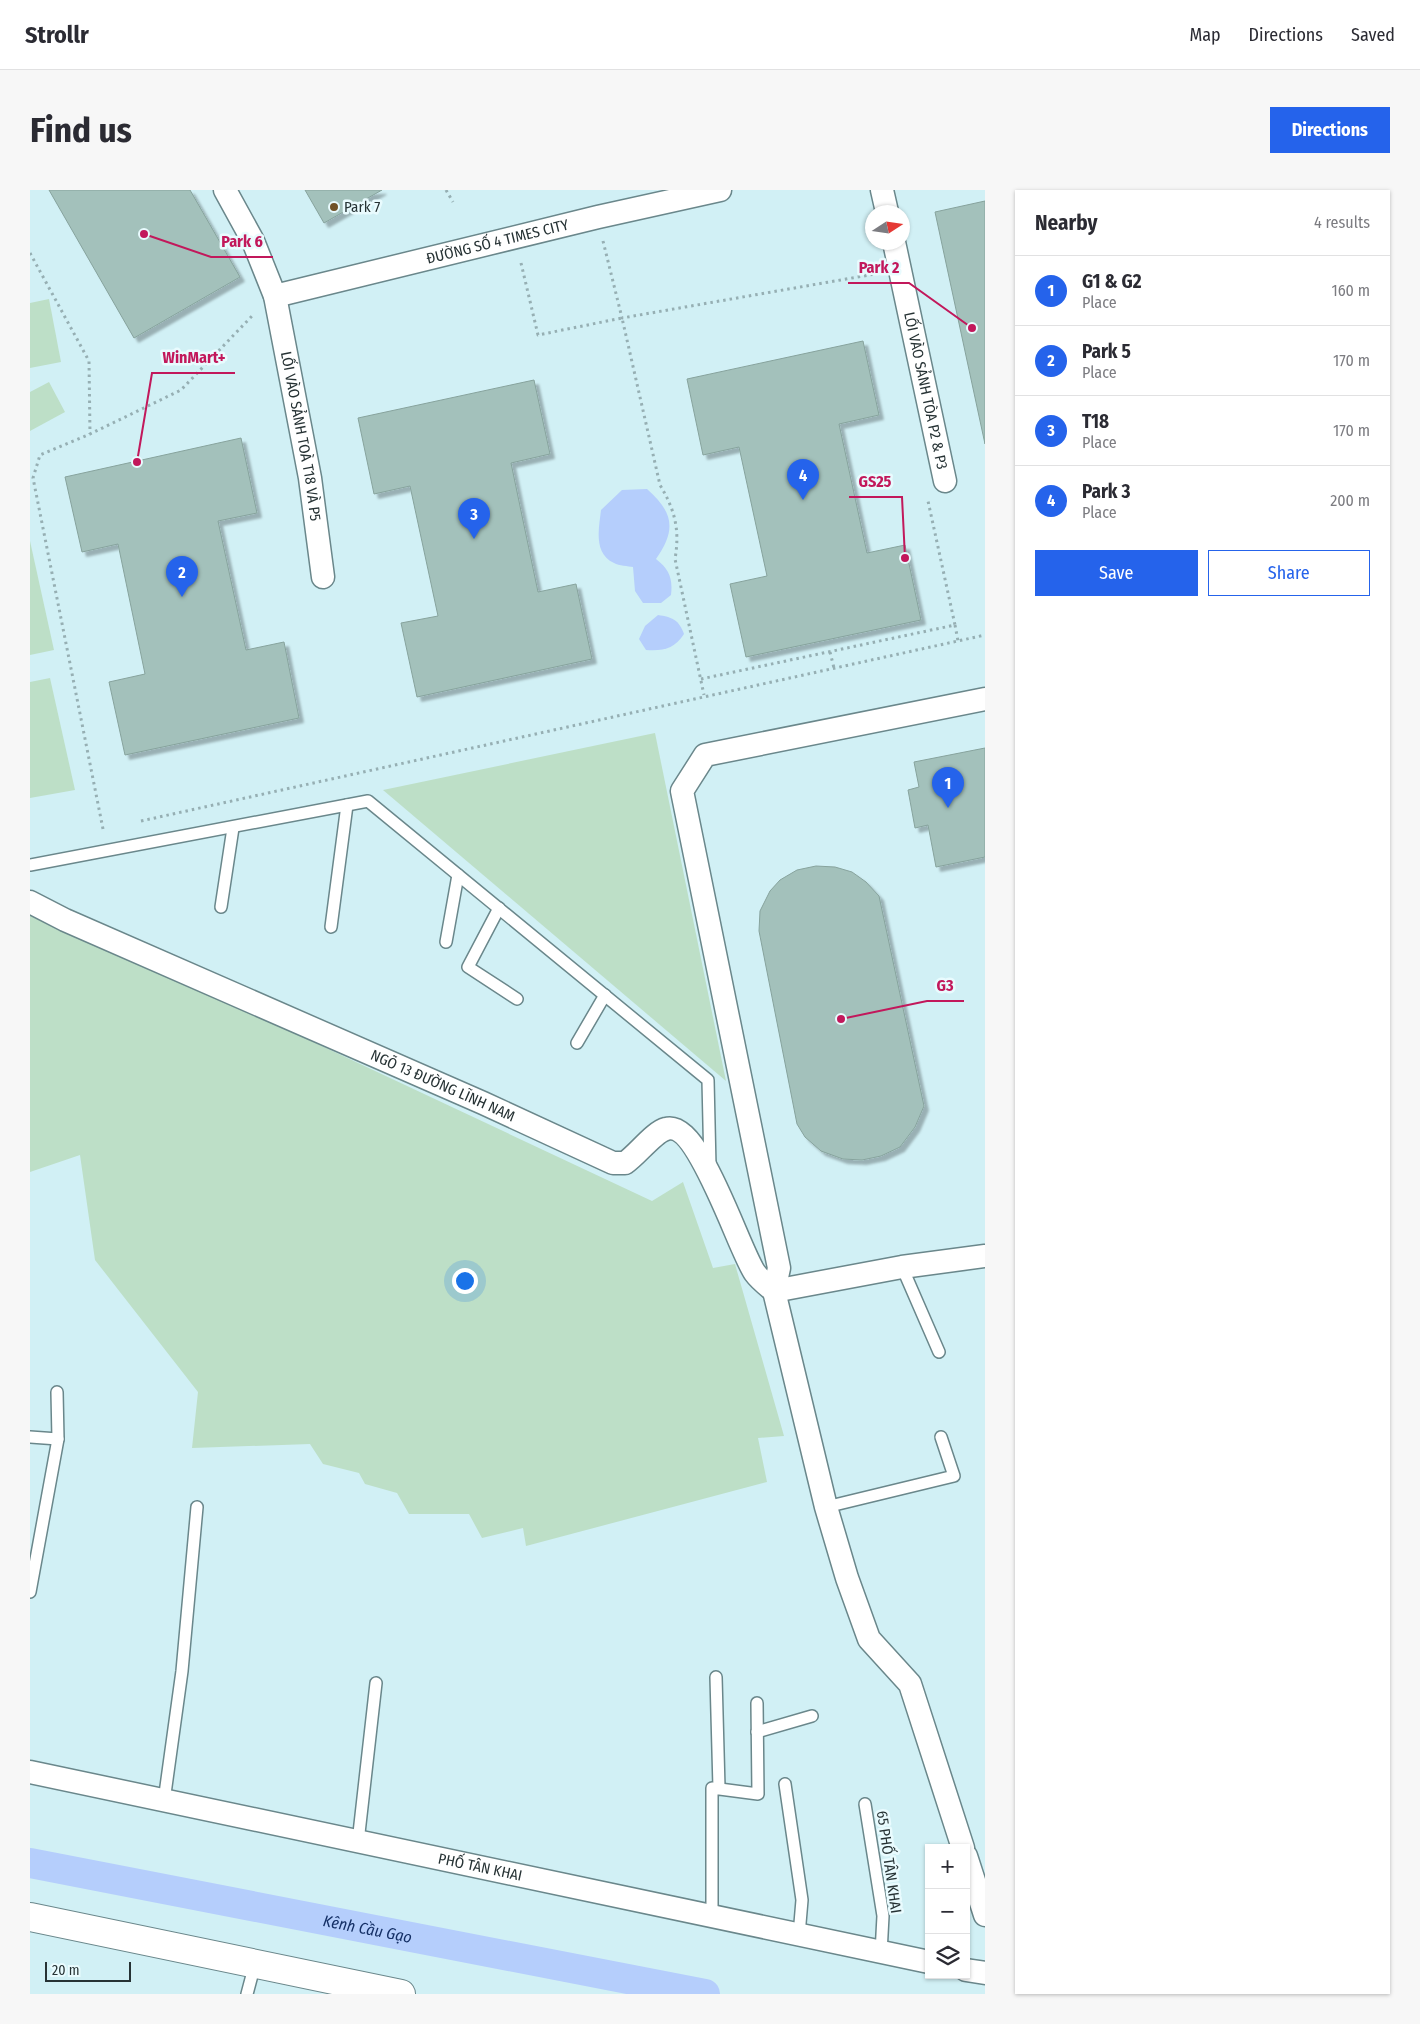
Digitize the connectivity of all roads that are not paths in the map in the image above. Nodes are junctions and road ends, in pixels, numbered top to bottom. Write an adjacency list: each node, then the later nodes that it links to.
1 (225, 190): 6 (street, LỐI VÀO SẢNH TOÀ T18 VÀ P5)
2 (720, 190): 6 (street, ĐƯỜNG SỐ 4 TIMES CITY)
3 (882, 190): 4 (street)
4 (885, 205)
5 (896, 250): 7 (street, LỐI VÀO SẢNH TÒA P2 & P3)
6 (275, 296): 8 (street, LỐI VÀO SẢNH TOÀ T18 VÀ P5)
7 (945, 481)
8 (323, 577)
9 (985, 699): 25 (street)
10 (347, 805): 11 (lane); 13 (lane); 17 (lane)
11 (233, 828): 12 (lane); 15 (lane)
12 (30, 865)
13 (458, 875): 16 (lane); 18 (lane)
14 (30, 902): 22 (street, NGÕ 13 ĐƯỜNG LĨNH NAM)
15 (221, 907)
16 (499, 908): 19 (lane); 20 (lane)
17 (331, 927)
18 (446, 942)
19 (605, 995): 21 (lane); 22 (lane)
20 (518, 999)
21 (577, 1044)
22 (710, 1173): 25 (street, NGÕ 13 ĐƯỜNG LĨNH NAM)
23 (983, 1258): 24 (street)
24 (902, 1268): 25 (street); 26 (lane)
25 (774, 1291): 32 (street)
26 (939, 1352)
27 (57, 1392): 30 (lane)
28 (30, 1437): 30 (lane)
29 (941, 1437): 32 (lane)
30 (58, 1438): 33 (lane)
31 (197, 1507): 42 (lane)
32 (826, 1507): 45 (street)
33 (30, 1592)
34 (716, 1677): 41 (lane)
35 (376, 1683): 44 (lane)
36 (757, 1703): 38 (lane)
37 (812, 1716): 38 (lane)
38 (757, 1732): 41 (lane)
39 (30, 1772): 42 (street, PHỐ TÂN KHAI)
40 (785, 1784): 50 (lane)
41 (719, 1788): 49 (lane)
42 (164, 1801): 44 (street, PHỐ TÂN KHAI)
43 (865, 1804): 51 (lane, 65 PHỐ TÂN KHAI)
44 (358, 1842): 49 (street, PHỐ TÂN KHAI)
45 (963, 1844)
46 (970, 1868): 47 (street)
47 (985, 1915)
48 (30, 1917): 53 (street)
49 (712, 1918): 50 (street, PHỐ TÂN KHAI)
50 (799, 1935): 51 (street, PHỐ TÂN KHAI)
51 (881, 1953): 52 (street, PHỐ TÂN KHAI)
52 (925, 1961)
53 (255, 1964): 56 (lane); 57 (street)
54 (970, 1971): 55 (street)
55 (985, 1973)
56 (247, 1994)
57 (401, 1994)

